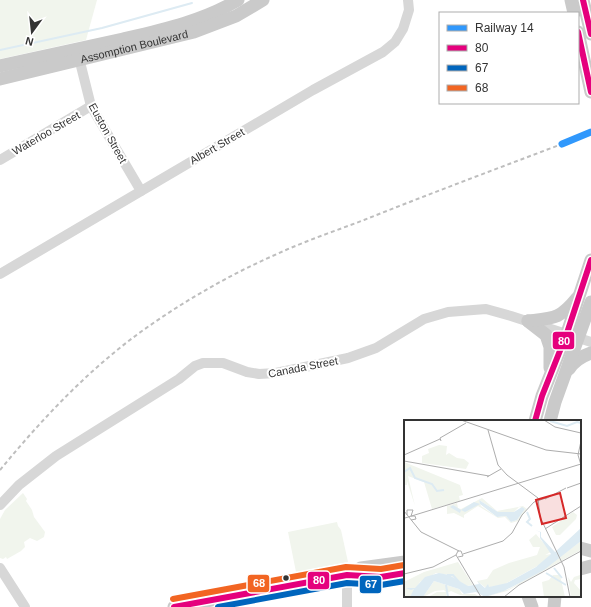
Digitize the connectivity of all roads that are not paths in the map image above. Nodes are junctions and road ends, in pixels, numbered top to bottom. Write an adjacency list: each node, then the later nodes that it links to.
1 (238, 0): 9 (main road, Assomption Boulevard)
2 (263, 0): 9 (main road, Assomption Boulevard)
3 (408, 0): 15 (street, Albert Street)
4 (571, 0): 6 (main road)
5 (583, 0): 7 (main road)
6 (574, 12)
7 (591, 34)
8 (579, 37): 12 (main road)
9 (78, 55): 10 (main road, Assomption Boulevard); 11 (main road, Assomption Boulevard); 13 (street, Euston Street)
10 (0, 66)
11 (0, 78)
12 (591, 92)
13 (91, 106): 14 (street, Waterloo Street); 15 (street, Euston Street)
14 (0, 160)
15 (141, 191): 17 (street, Albert Street)
16 (591, 260): 18 (main road)
17 (0, 274)
18 (580, 294): 20 (main road); 21 (main road)
19 (591, 302): 21 (main road)
20 (528, 321): 21 (street, Canada Street); 23 (main road); 27 (street, Canada Street)
21 (579, 337): 23 (main road); 24 (main road)
22 (591, 353): 24 (main road)
23 (550, 375): 25 (main road)
24 (563, 382): 26 (main road)
25 (535, 420)
26 (550, 420)
27 (0, 505)
28 (581, 548): 29 (main road)
29 (591, 552)
30 (404, 562): 35 (main road)
31 (591, 565): 33 (main road)
32 (0, 568): 41 (street)
33 (581, 569)
34 (404, 573): 35 (main road)
35 (347, 575): 40 (main road); 43 (street)
36 (528, 597): 44 (main road)
37 (535, 597): 45 (main road)
38 (549, 597): 46 (main road)
39 (555, 597): 46 (main road)
40 (228, 602): 42 (main road)
41 (25, 607)
42 (174, 607)
43 (347, 607)
44 (532, 607)
45 (536, 607)
46 (552, 607)

